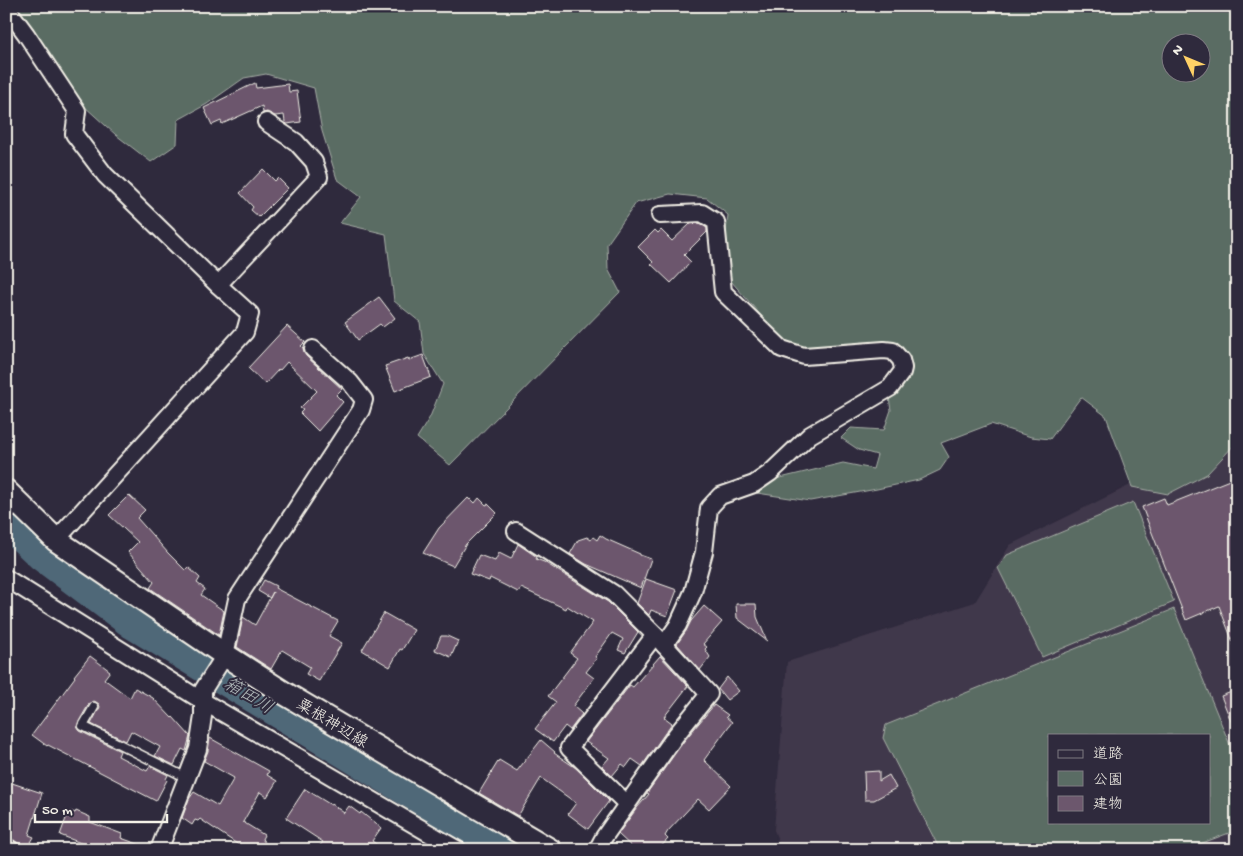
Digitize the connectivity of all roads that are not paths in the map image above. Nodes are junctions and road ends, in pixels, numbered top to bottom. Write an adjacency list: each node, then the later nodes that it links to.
1 (6, 7): 4 (street)
2 (266, 122): 4 (street)
3 (660, 215): 10 (street)
4 (218, 285): 8 (street)
5 (313, 350): 11 (street)
6 (6, 491): 8 (main road, 粟根神辺線)
7 (516, 531): 10 (street)
8 (56, 540): 11 (main road, 粟根神辺線)
9 (6, 578): 12 (street)
10 (659, 640): 15 (street); 15 (street)
11 (223, 657): 12 (street); 20 (main road, 粟根神辺線)
12 (203, 696): 14 (street); 19 (street)
13 (94, 707): 14 (lane)
14 (187, 778): 18 (street)
15 (627, 804): 21 (street)
16 (6, 847): 17 (street)
17 (11, 850)
18 (159, 850)
19 (458, 850)
20 (550, 850)
21 (597, 850)

